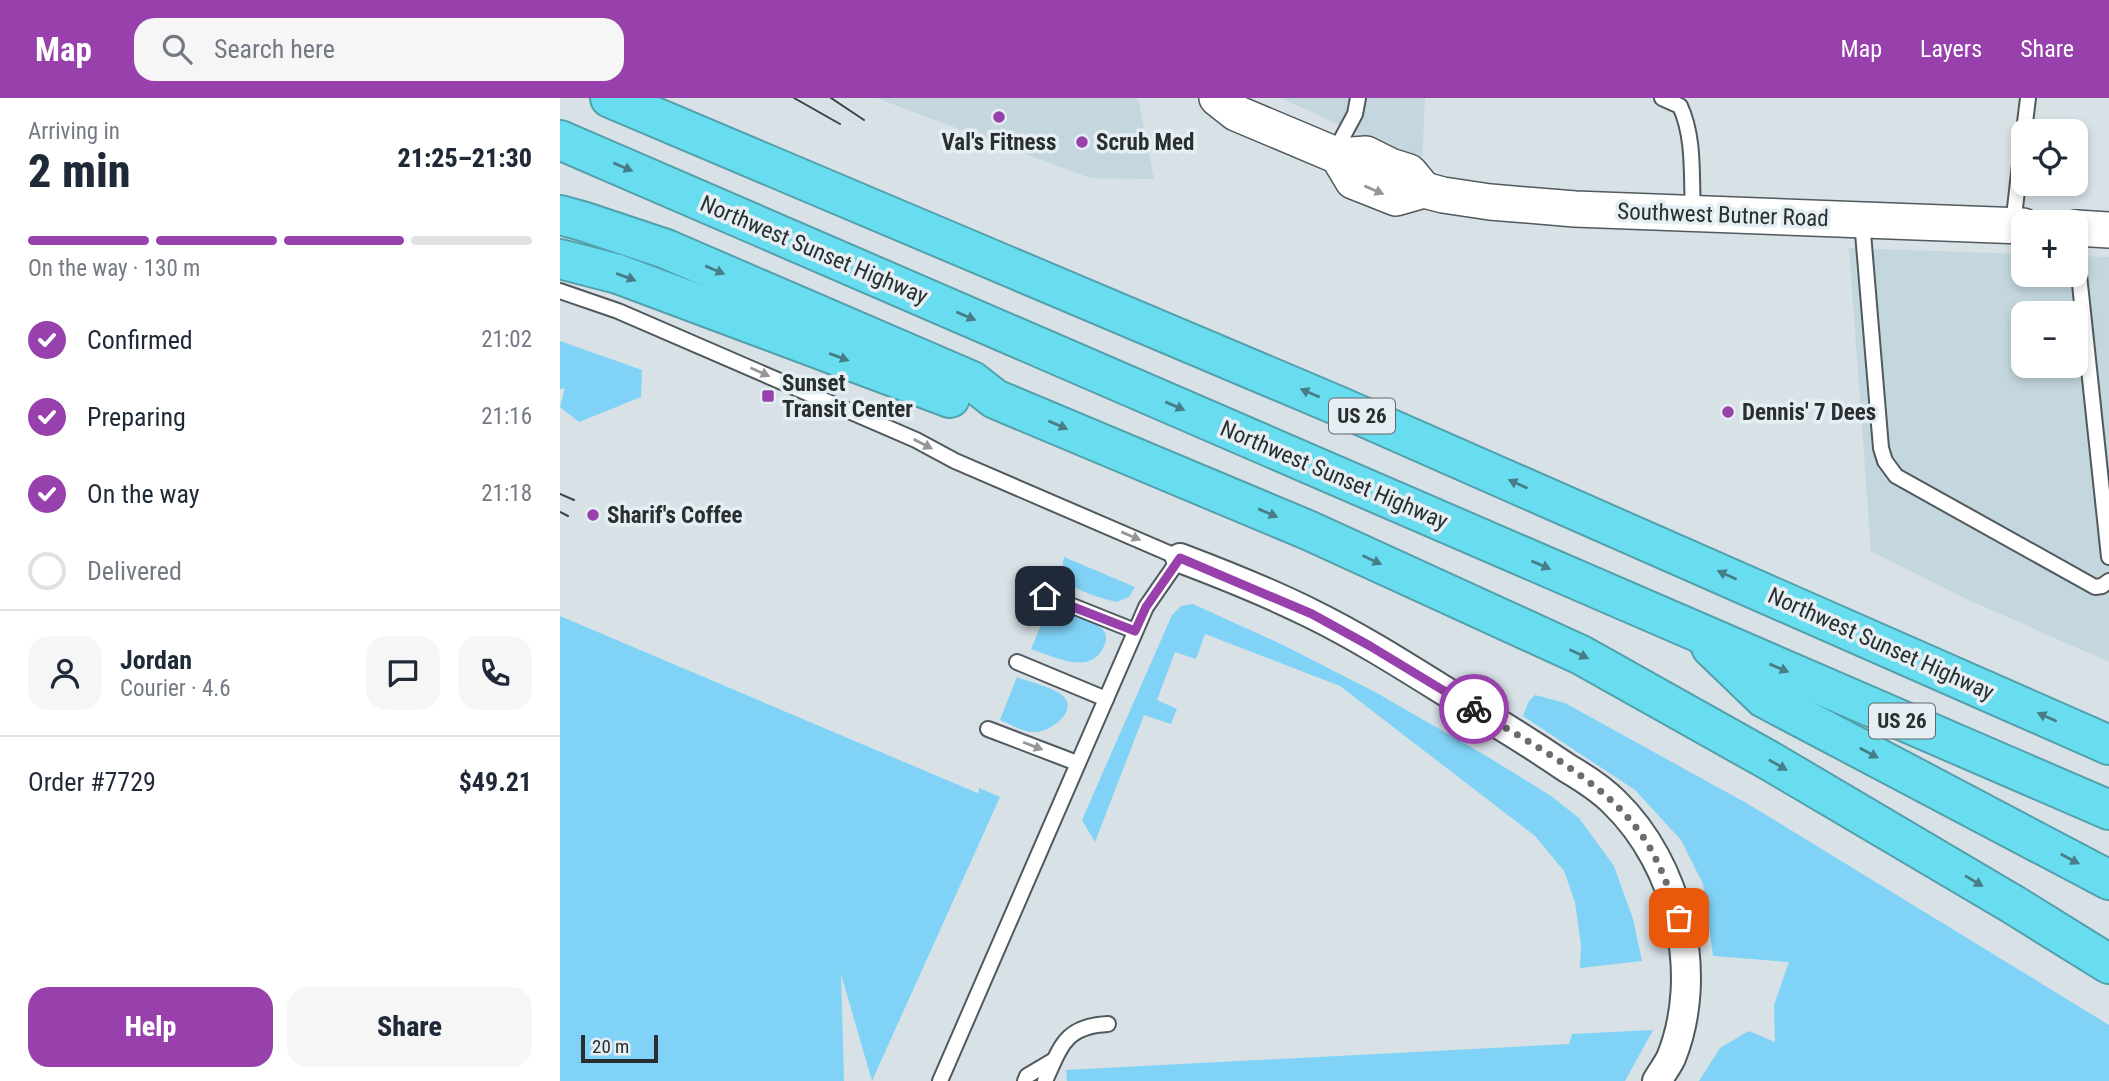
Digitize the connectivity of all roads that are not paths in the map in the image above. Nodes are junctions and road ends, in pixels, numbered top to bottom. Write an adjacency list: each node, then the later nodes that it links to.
1 (610, 98): 26 (highway, Northwest Sunset Highway / US 26, one-way to 1)
2 (1217, 98): 8 (street)
3 (1358, 98): 8 (lane)
4 (1662, 98): 9 (lane)
5 (2028, 98): 6 (lane)
6 (2025, 119)
7 (560, 140): 22 (highway, Northwest Sunset Highway / US 26, one-way to 22)
8 (1336, 155): 9 (street, Southwest Butner Road)
9 (1693, 213): 11 (street, Southwest Butner Road)
10 (560, 215): 16 (highway, one-way to 16)
11 (1861, 220): 12 (street, Southwest Butner Road); 19 (lane)
12 (2011, 226)
13 (560, 259): 16 (highway, one-way to 16)
14 (2080, 287): 17 (lane)
15 (560, 291): 18 (lane, one-way to 18)
16 (995, 399): 30 (highway, one-way to 30)
17 (2109, 557)
18 (1180, 558): 21 (lane); 37 (street)
19 (2109, 580)
20 (1045, 596): 21 (lane)
21 (1135, 631): 24 (lane)
22 (1694, 631): 28 (highway, Northwest Sunset Highway / US 26, one-way to 28); 29 (highway, one-way to 29)
23 (1017, 662): 24 (lane)
24 (1106, 699): 27 (lane)
25 (988, 729): 27 (lane, one-way to 27)
26 (2109, 745)
27 (1077, 763): 33 (lane)
28 (2109, 810)
29 (2109, 880)
30 (2109, 964)
31 (1108, 1024): 32 (lane)
32 (1055, 1059): 34 (lane); 35 (lane); 36 (lane)
33 (940, 1081)
34 (1025, 1081)
35 (1045, 1081)
36 (1058, 1081)
37 (1657, 1081)

